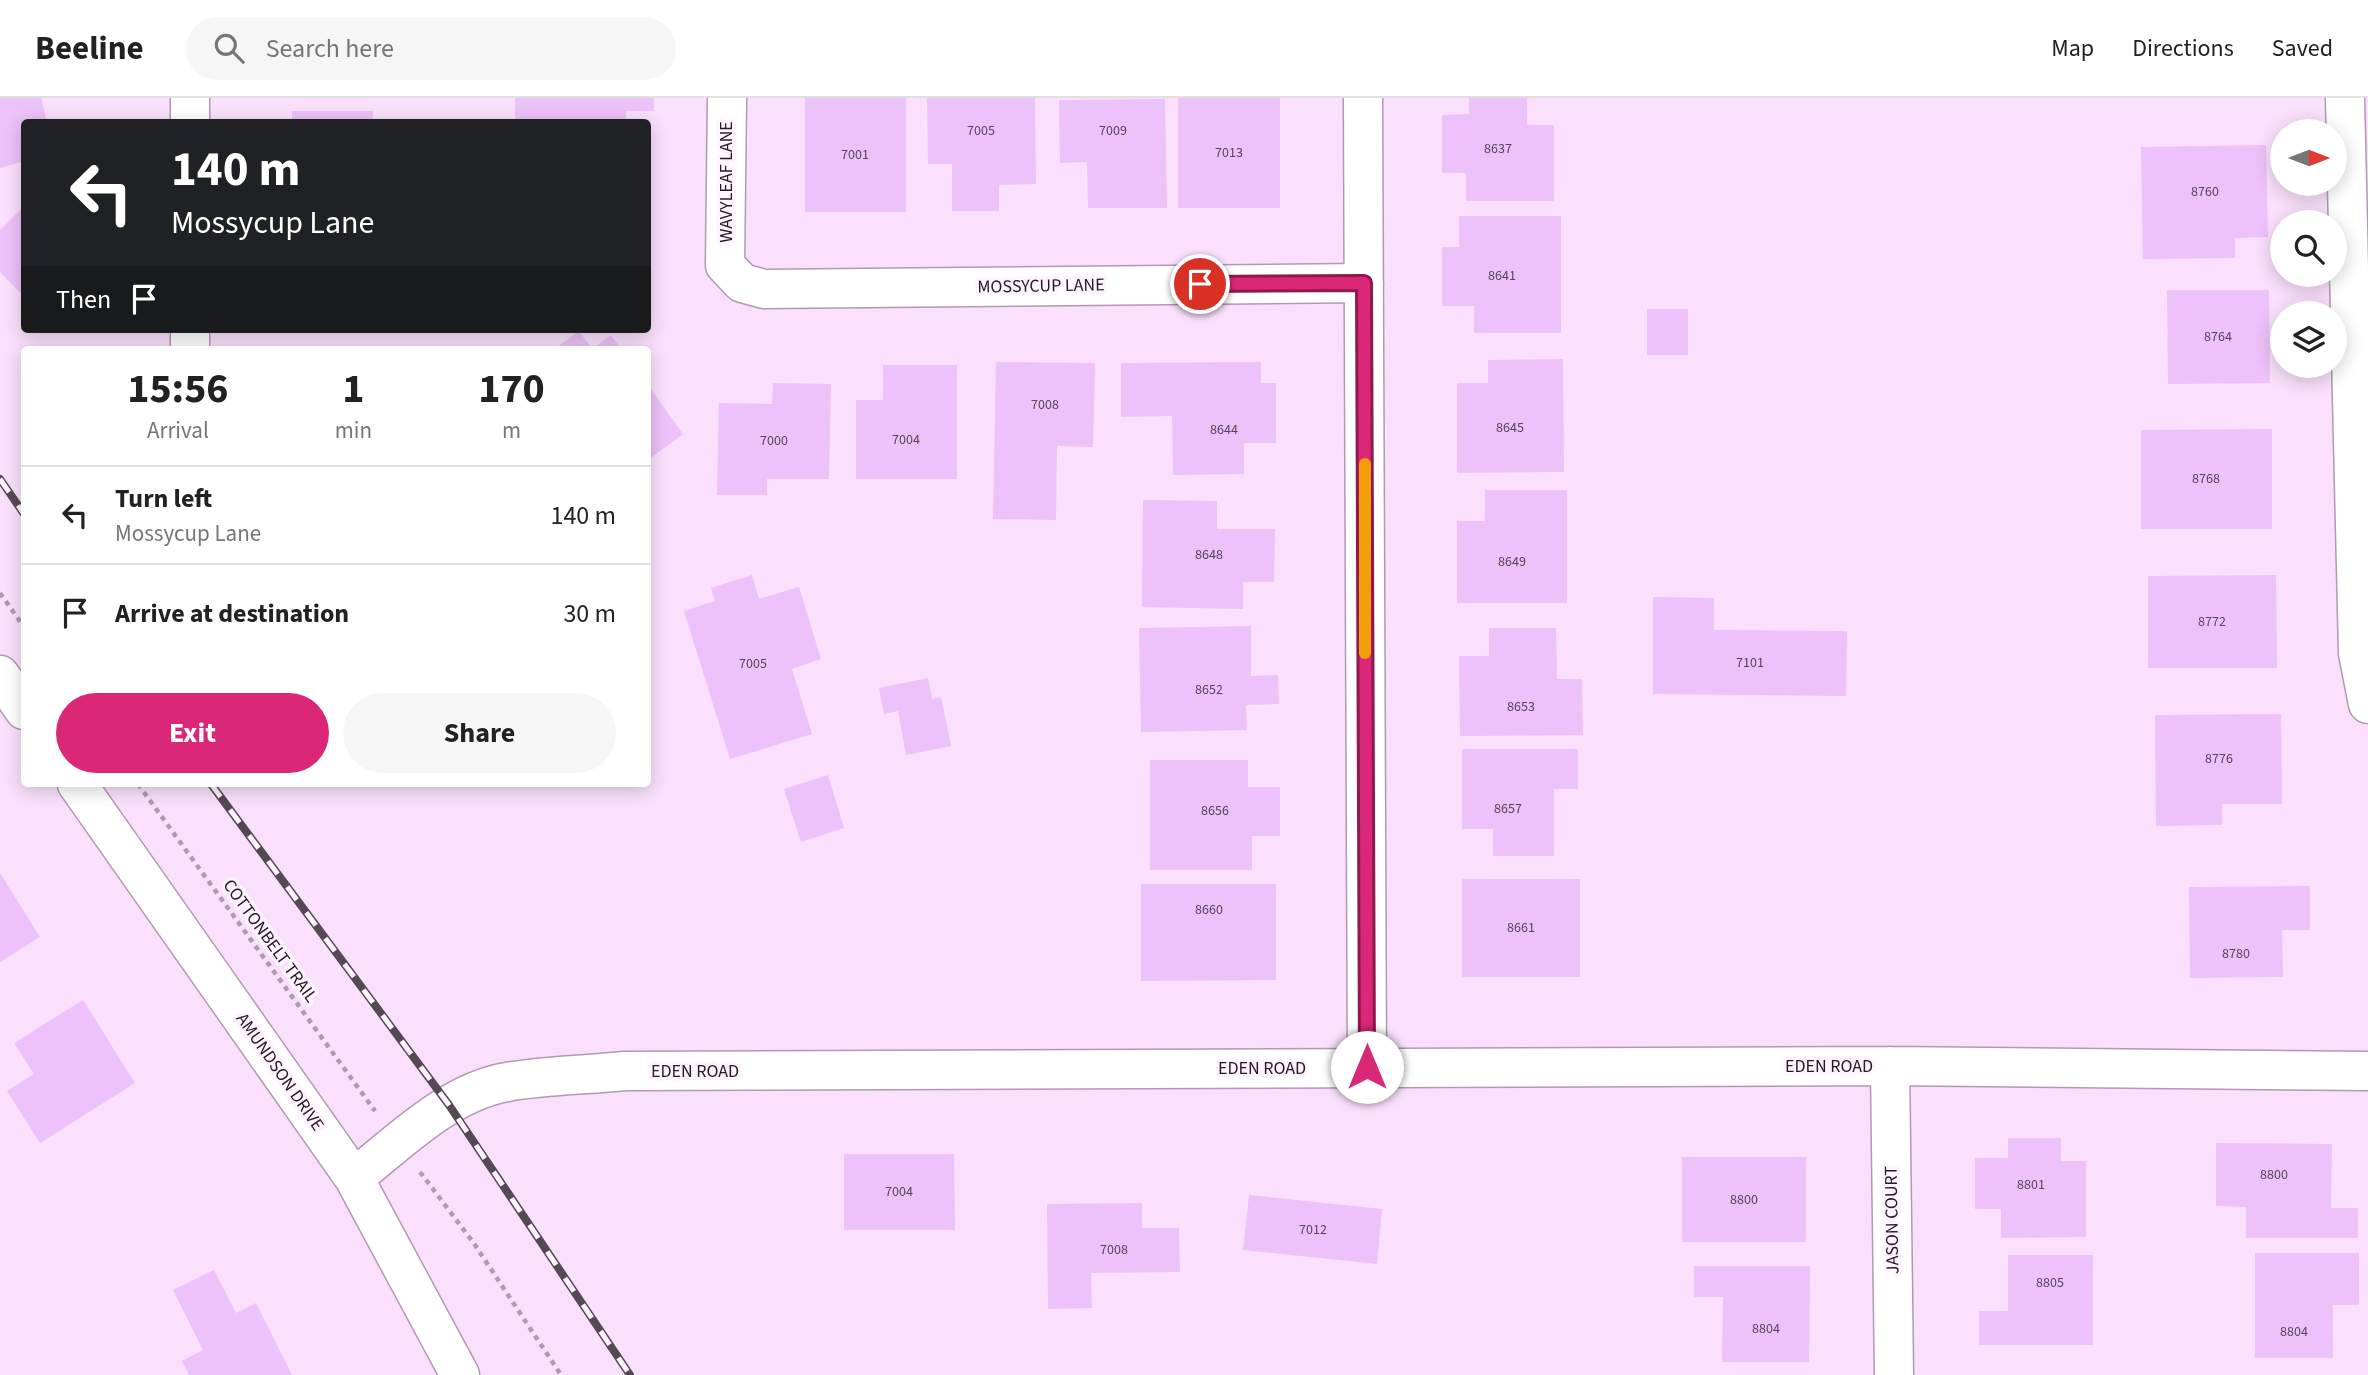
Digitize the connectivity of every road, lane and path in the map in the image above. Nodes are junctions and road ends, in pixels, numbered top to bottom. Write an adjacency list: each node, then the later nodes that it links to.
1 (190, 98): 5 (street)
2 (727, 98): 7 (street, WAVYLEAF LANE)
3 (1363, 98): 8 (street)
4 (2345, 98): 6 (street)
5 (190, 119)
6 (2358, 252): 12 (street)
7 (725, 265): 8 (street, MOSSYCUP LANE)
8 (1364, 283): 17 (street)
9 (0, 593): 10 (path)
10 (21, 623)
11 (0, 675): 13 (street)
12 (2368, 704)
13 (21, 706)
14 (79, 787): 21 (street, AMUNDSON DRIVE)
15 (140, 787): 19 (path, COTTONBELT TRAIL)
16 (1890, 1066): 17 (street, EDEN ROAD); 18 (street, EDEN ROAD); 24 (street, JASON COURT)
17 (1367, 1067): 21 (street, EDEN ROAD)
18 (2368, 1071)
19 (378, 1115)
20 (420, 1172): 23 (path)
21 (354, 1178): 22 (street, AMUNDSON DRIVE)
22 (460, 1375)
23 (561, 1375)
24 (1894, 1375)

